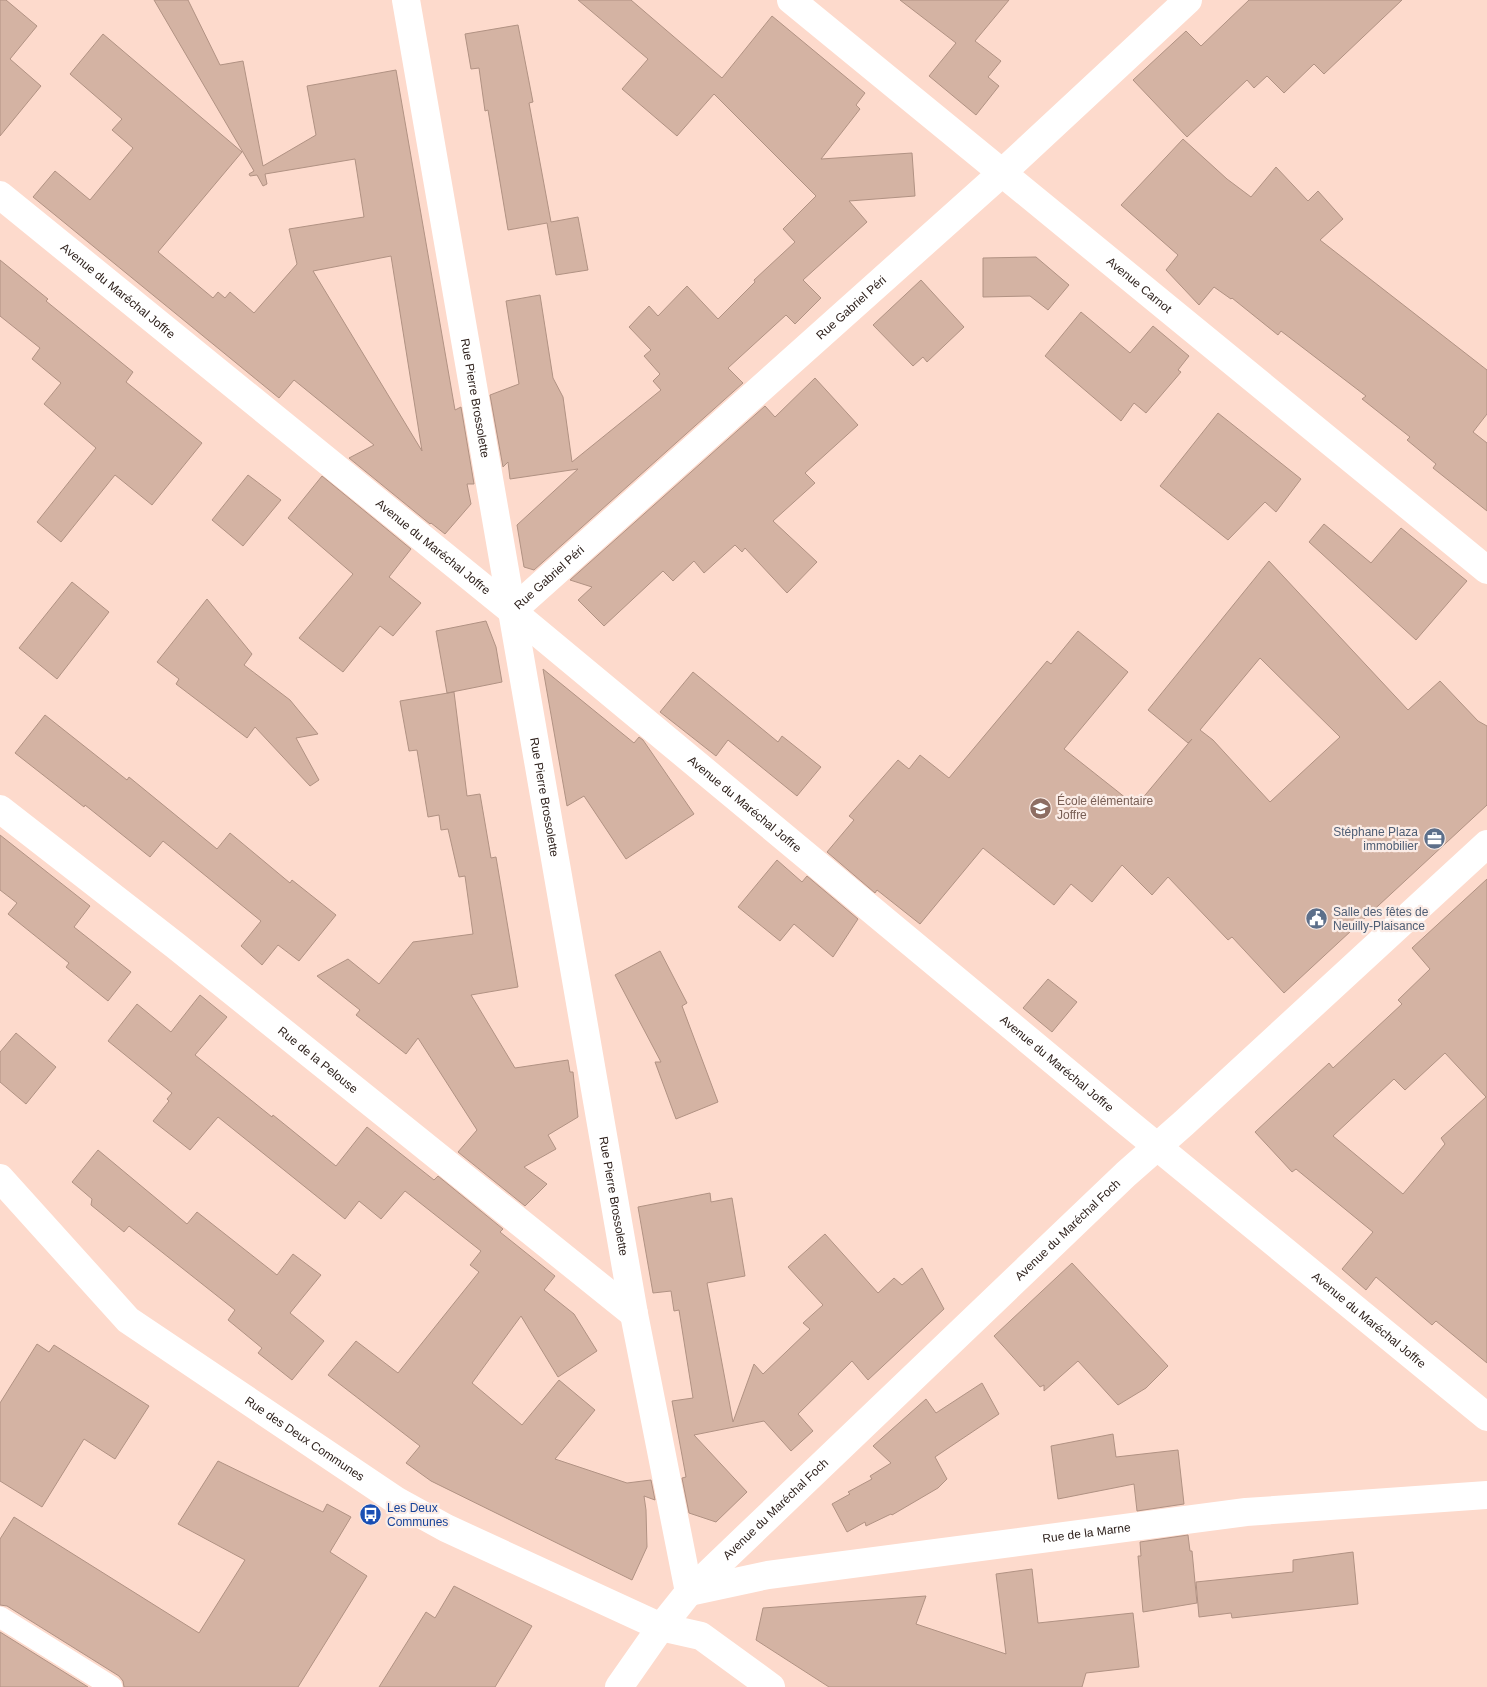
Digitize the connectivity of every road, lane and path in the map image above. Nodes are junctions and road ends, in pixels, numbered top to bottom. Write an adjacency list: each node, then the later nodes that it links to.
1 (406, 0): 7 (street, Rue Pierre Brossolette)
2 (792, 0): 4 (street, Avenue Carnot)
3 (1188, 0): 4 (street, Rue Gabriel Péri)
4 (1003, 172): 6 (street, Avenue Carnot); 7 (street, Rue Gabriel Péri)
5 (0, 195): 7 (street, Avenue du Maréchal Joffre)
6 (1487, 570)
7 (512, 611): 10 (street, Avenue du Maréchal Joffre); 12 (street, Rue Pierre Brossolette)
8 (0, 809): 12 (street, Rue de la Pelouse)
9 (1487, 844): 10 (street, Avenue du Maréchal Foch)
10 (1158, 1147): 13 (street, Avenue du Maréchal Joffre); 15 (street, Avenue du Maréchal Foch)
11 (0, 1178): 17 (street, Rue des Deux Communes)
12 (634, 1314): 15 (street, Rue Pierre Brossolette)
13 (1487, 1417)
14 (1487, 1495): 15 (street, Rue de la Marne)
15 (689, 1592): 17 (street, Avenue du Maréchal Foch)
16 (0, 1617): 18 (lane)
17 (661, 1627): 19 (street, Avenue du Maréchal Foch); 20 (street, Rue des Deux Communes)
18 (112, 1687)
19 (619, 1687)
20 (771, 1687)

